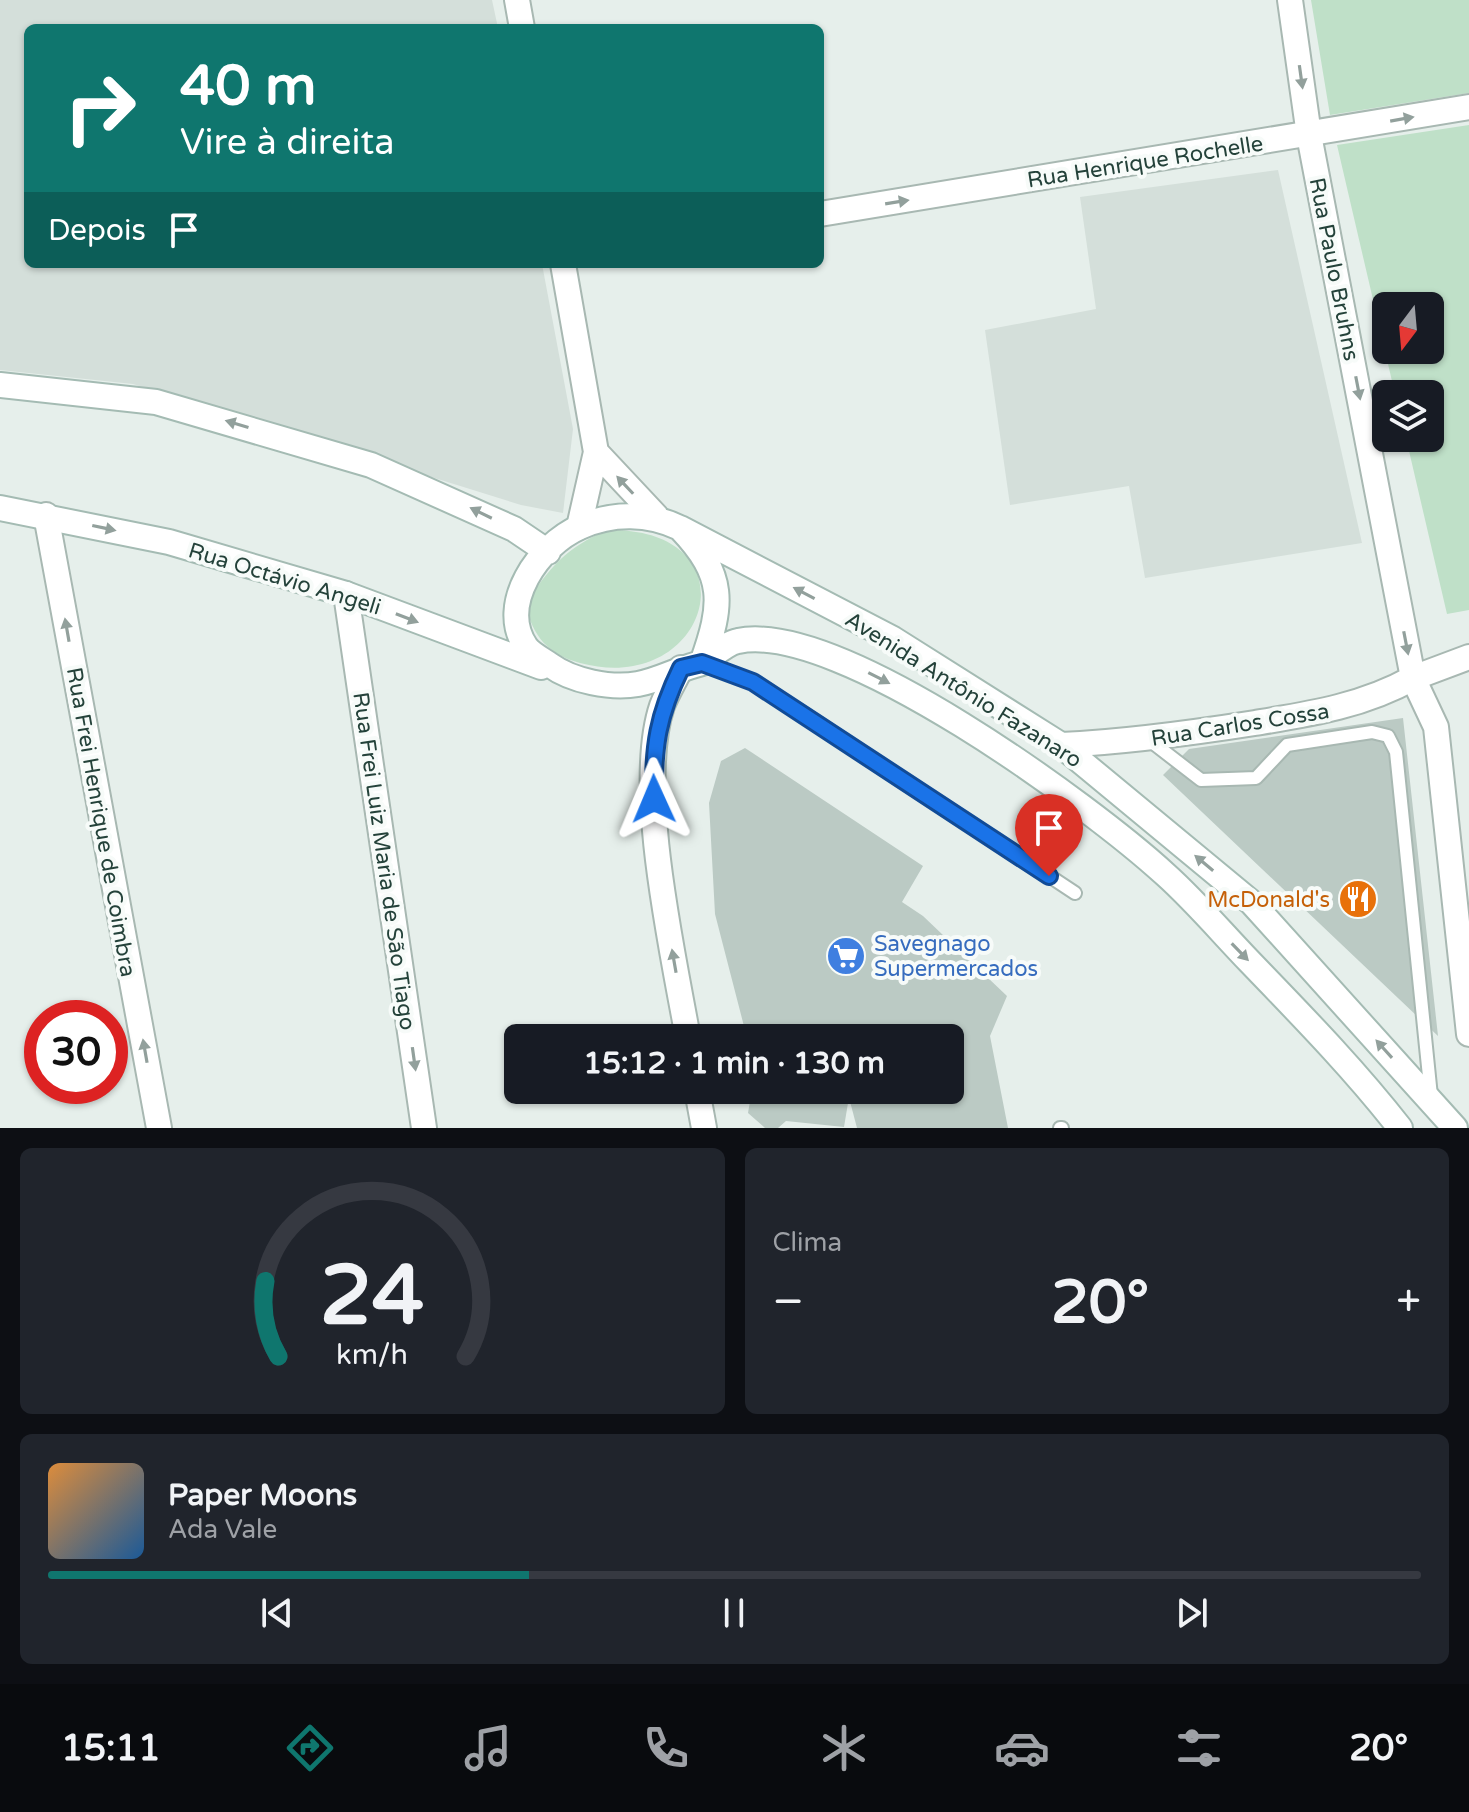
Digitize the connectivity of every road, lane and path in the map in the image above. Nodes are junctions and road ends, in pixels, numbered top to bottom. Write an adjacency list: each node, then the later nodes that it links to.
1 (517, 0): 3 (street)
2 (1290, 0): 5 (street, Rua Paulo Bruhns, one-way to 5)
3 (521, 24)
4 (1469, 107): 5 (street, Rua Henrique Rochelle, one-way to 4)
5 (1309, 135): 6 (street, Rua Henrique Rochelle, one-way to 5); 20 (street, Rua Paulo Bruhns, one-way to 20)
6 (824, 213)
7 (564, 268): 9 (street)
8 (0, 385): 15 (street, one-way to 8)
9 (596, 452): 12 (street, one-way to 9); 13 (street)
10 (0, 508): 11 (street, Rua Octávio Angeli)
11 (46, 515): 16 (street, Rua Octávio Angeli, one-way to 16); 28 (street, Rua Frei Henrique de Coimbra, one-way to 11)
12 (656, 516): 13 (street); 14 (street)
13 (579, 527): 15 (street)
14 (680, 528): 18 (street); 22 (street, Avenida Antônio Fazanaro, one-way to 14)
15 (548, 552): 19 (street)
16 (346, 594): 19 (street, Rua Octávio Angeli, one-way to 19); 29 (street, Rua Frei Luiz Maria de São Tiago, one-way to 29)
17 (1469, 657): 20 (street, Rua Carlos Cossa)
18 (692, 666): 19 (street); 23 (lane); 24 (street, one-way to 18); 31 (street, Avenida Antônio Fazanaro, one-way to 31)
19 (563, 675)
20 (1413, 678): 21 (street, Rua Carlos Cossa); 25 (street, Rua Paulo Bruhns)
21 (1148, 738): 22 (street, Rua Carlos Cossa); 26 (lane)
22 (1061, 745): 26 (street, Avenida Antônio Fazanaro, one-way to 22)
23 (1075, 893)
24 (686, 1024)
25 (1469, 1034)
26 (1432, 1103): 32 (street, Avenida Antônio Fazanaro)
27 (700, 1104): 30 (street)
28 (159, 1128)
29 (424, 1128)
30 (704, 1128)
31 (1400, 1128)
32 (1455, 1128)

